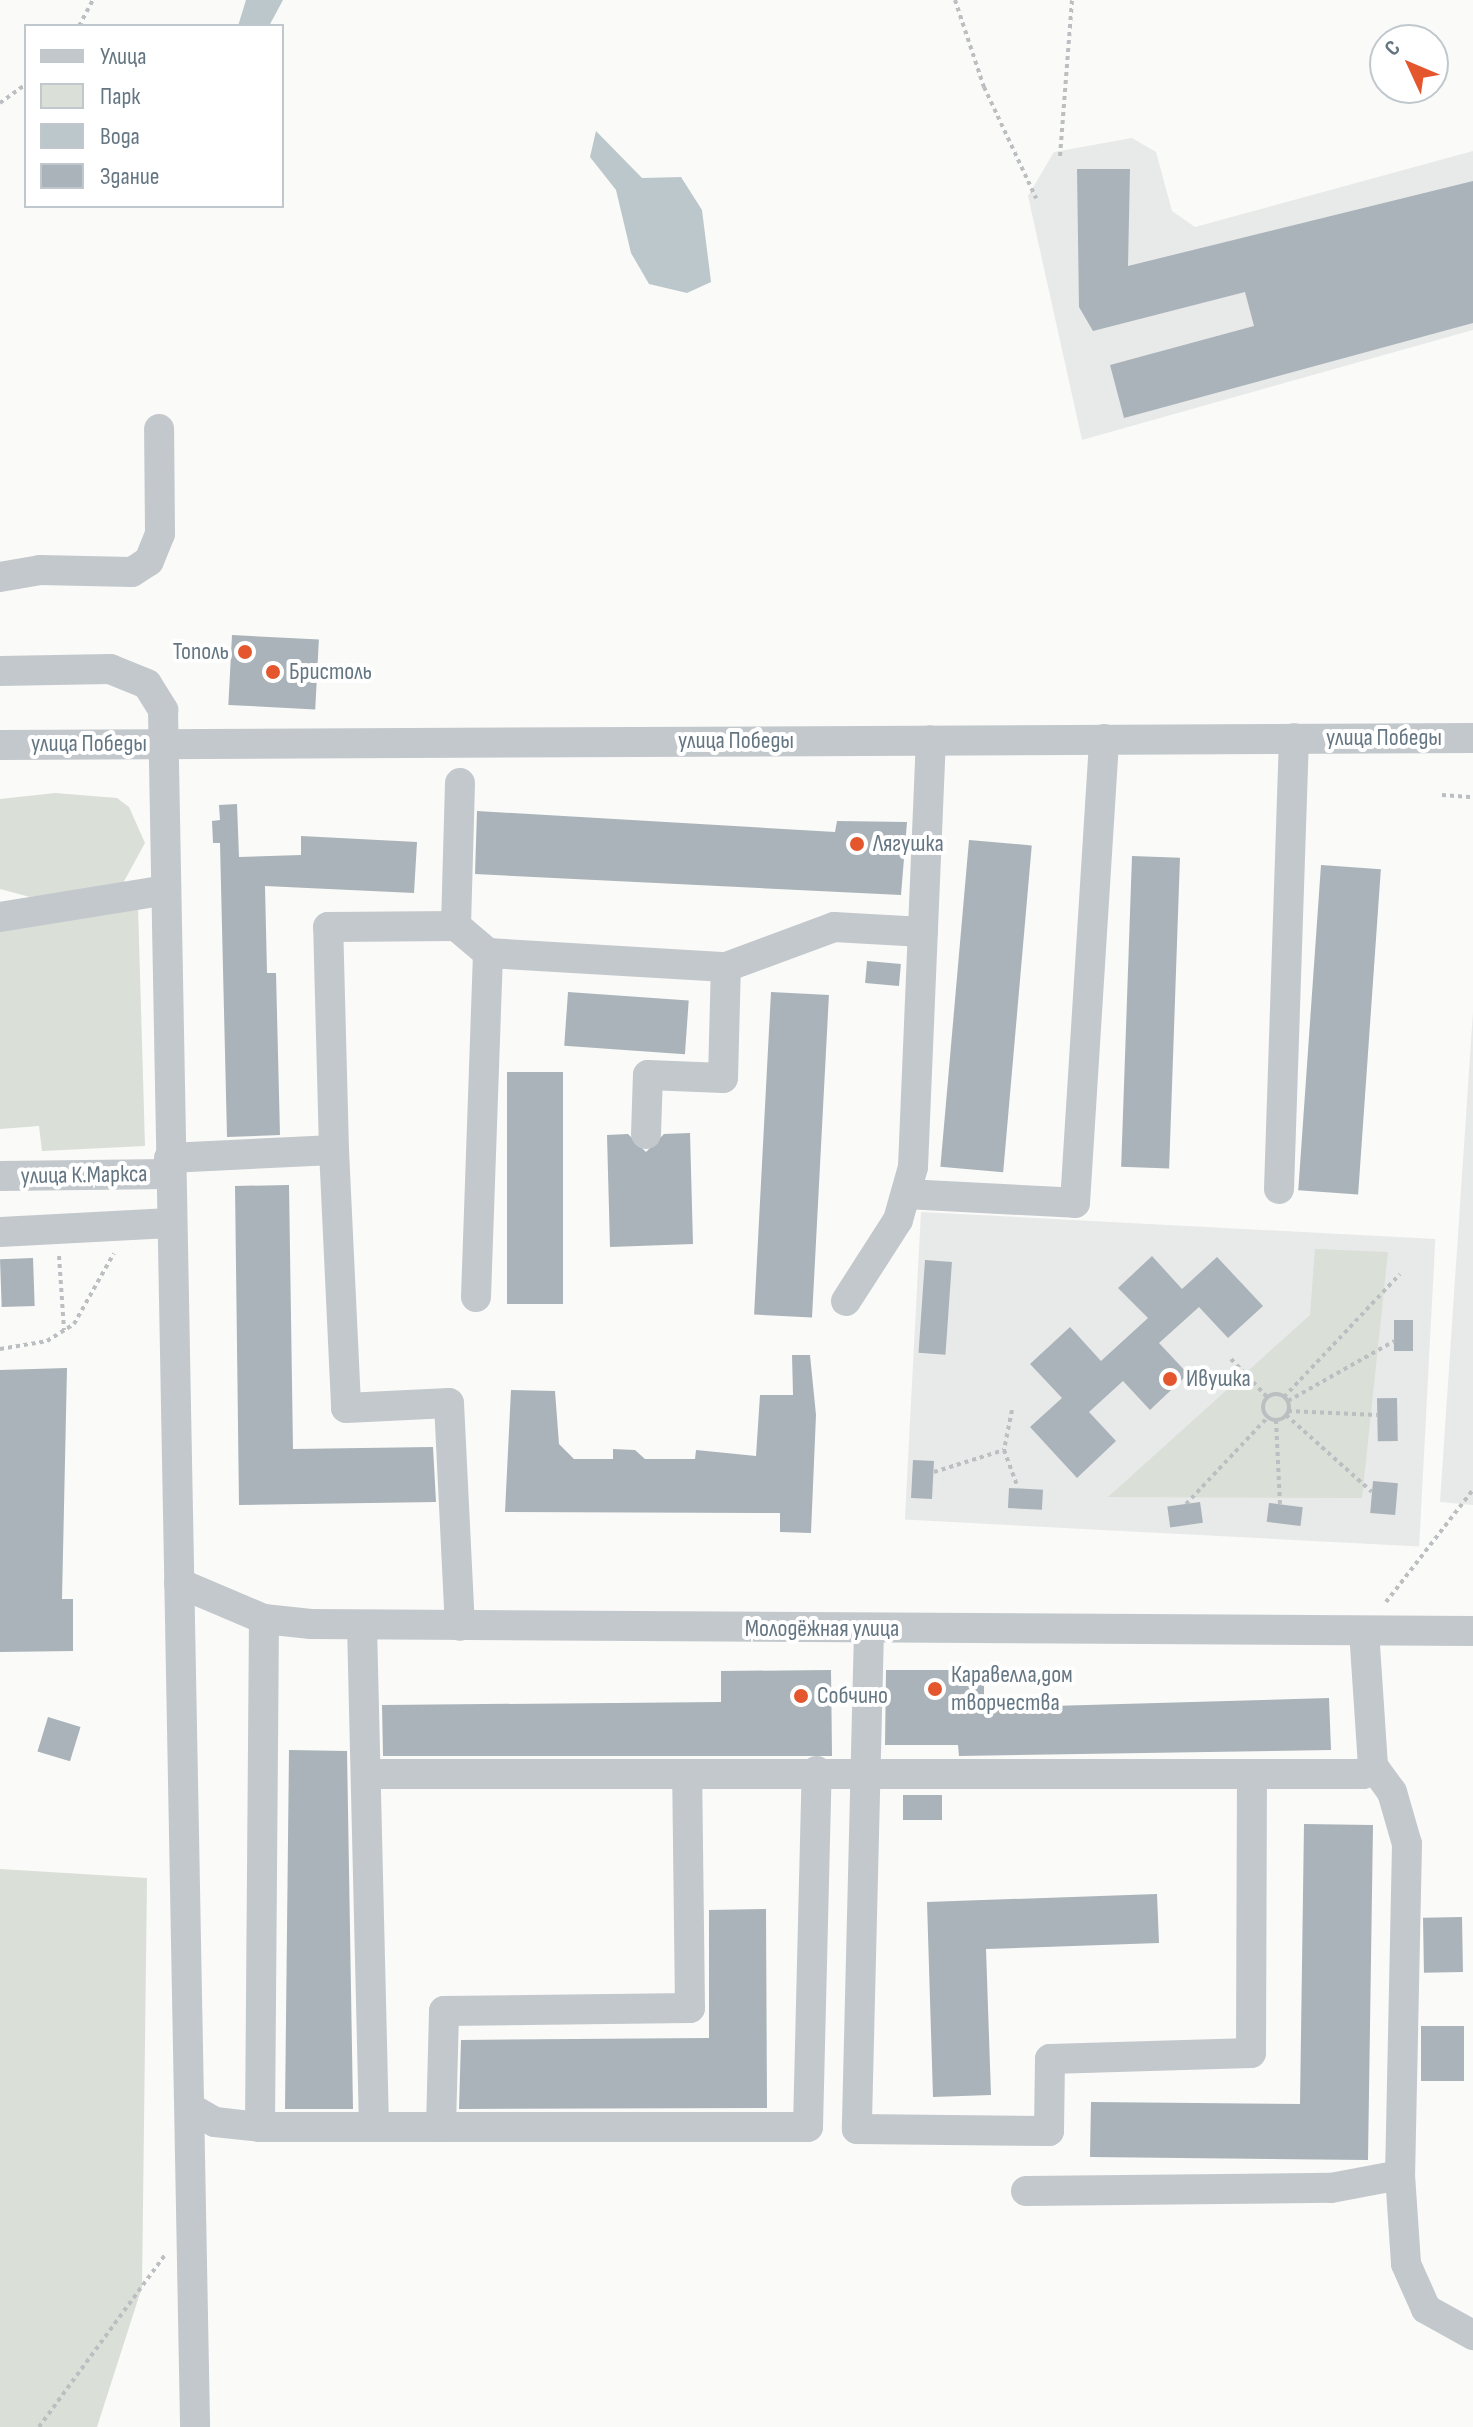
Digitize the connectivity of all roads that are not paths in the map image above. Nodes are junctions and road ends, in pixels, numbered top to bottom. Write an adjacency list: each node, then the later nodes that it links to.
1 (159, 429): 2 (street)
2 (0, 577)
3 (0, 671): 8 (street)
4 (1294, 738): 5 (street, улица Победы); 6 (street, улица Победы); 21 (street)
5 (1473, 738)
6 (1104, 739): 7 (street, улица Победы); 22 (street)
7 (931, 740): 8 (street, улица Победы); 14 (street)
8 (163, 744): 9 (street, улица Победы); 11 (street)
9 (0, 745)
10 (460, 783): 13 (street)
11 (166, 890): 12 (street); 19 (street)
12 (0, 917)
13 (456, 926): 15 (street); 18 (street)
14 (923, 932): 16 (street); 22 (street)
15 (488, 953): 16 (street); 25 (street)
16 (726, 967): 17 (street)
17 (646, 1134)
18 (334, 1150): 19 (street, улица К.Маркса); 30 (street)
19 (169, 1166): 20 (street, улица К.Маркса); 23 (street)
20 (0, 1176)
21 (1279, 1189)
22 (906, 1194): 26 (street)
23 (170, 1223): 24 (street); 27 (street)
24 (0, 1232)
25 (476, 1297)
26 (846, 1301)
27 (179, 1583): 28 (street, Молодёжная улица); 40 (street)
28 (264, 1619): 29 (street, Молодёжная улица); 41 (street)
29 (362, 1625): 30 (street, Молодёжная улица); 37 (street)
30 (460, 1626): 31 (street, Молодёжная улица)
31 (869, 1630): 32 (street, Молодёжная улица); 35 (street)
32 (1364, 1631): 33 (street, Молодёжная улица); 34 (street)
33 (1473, 1631)
34 (1373, 1766): 39 (street); 44 (street)
35 (870, 1769): 36 (street); 39 (street); 39 (street)
36 (817, 1771): 38 (street); 43 (street)
37 (366, 1774): 38 (street); 42 (street)
38 (687, 1775): 43 (street)
39 (1252, 1775)
40 (194, 2110): 41 (street); 47 (street)
41 (260, 2127): 42 (street)
42 (374, 2127): 43 (street)
43 (441, 2127)
44 (1400, 2175): 45 (street); 46 (street)
45 (1026, 2191)
46 (1473, 2335)
47 (195, 2427)

